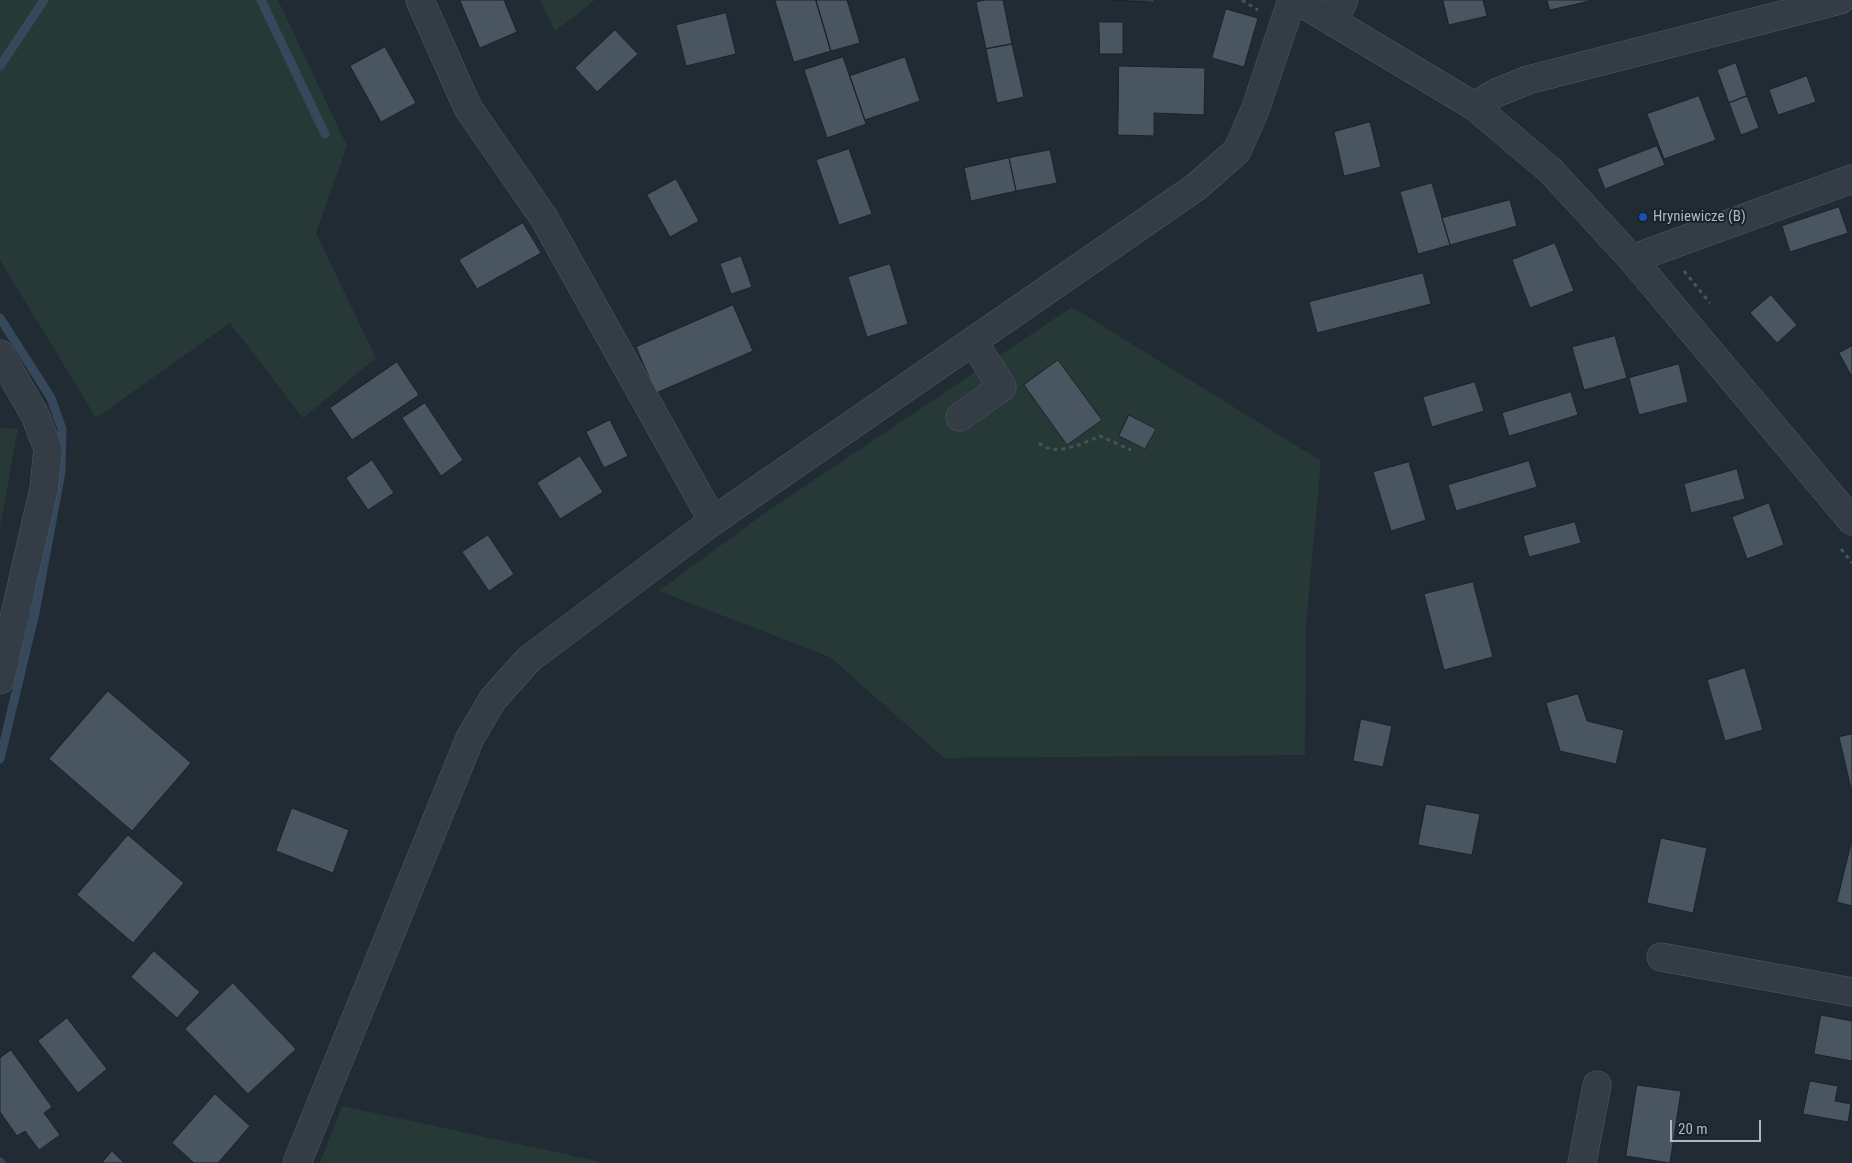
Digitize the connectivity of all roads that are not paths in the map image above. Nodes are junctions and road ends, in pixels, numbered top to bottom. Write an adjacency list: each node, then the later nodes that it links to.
1 (420, 0): 13 (street)
2 (1292, 0): 9 (street)
3 (1297, 0): 5 (street)
4 (1840, 0): 6 (street)
5 (1339, 11): 6 (street)
6 (1474, 106): 8 (street)
7 (1852, 179): 8 (street)
8 (1632, 259): 12 (street)
9 (973, 341): 11 (street); 13 (street)
10 (0, 354): 14 (street)
11 (960, 417)
12 (1852, 521)
13 (713, 522): 18 (street)
14 (0, 680)
15 (1661, 957): 16 (street)
16 (1852, 992)
17 (1597, 1085): 19 (street)
18 (297, 1163)
19 (1582, 1163)

